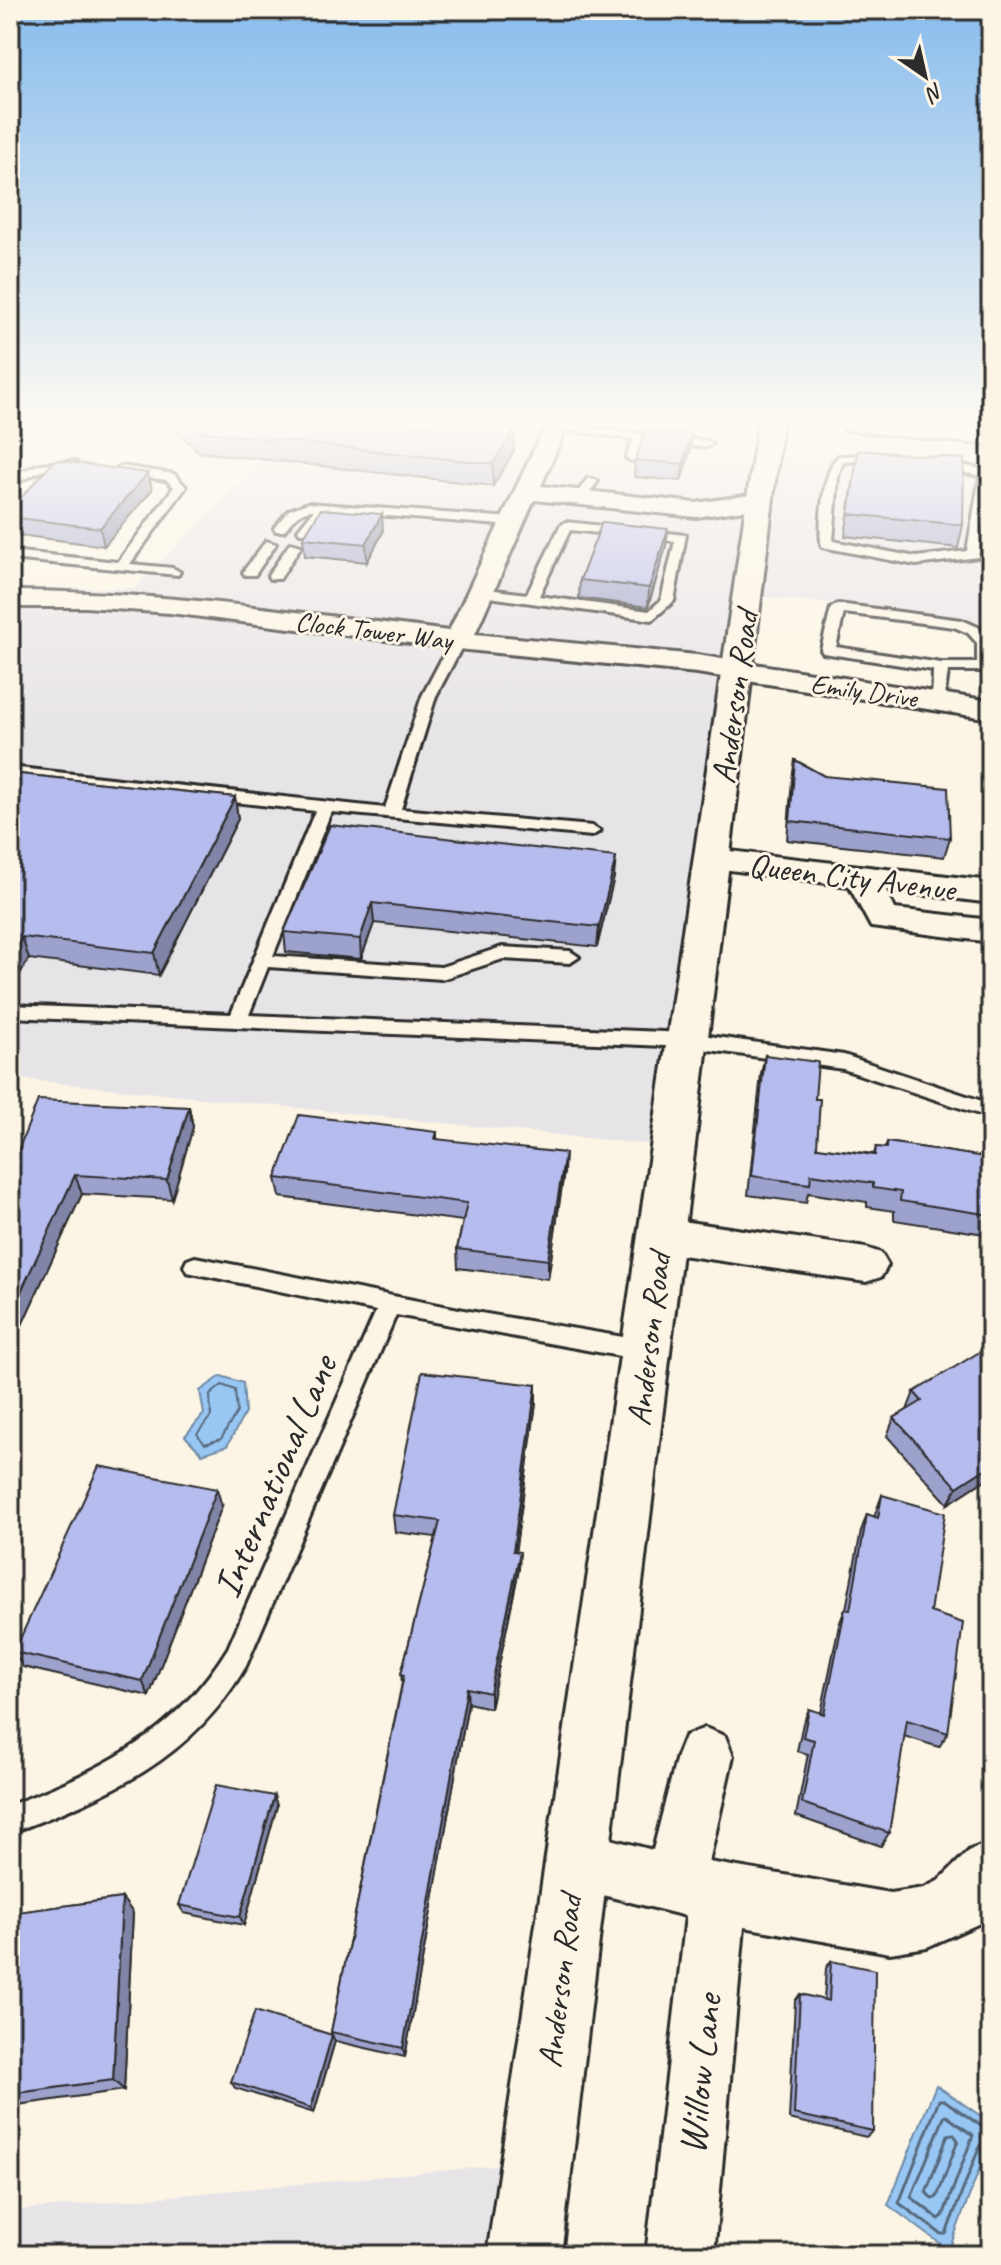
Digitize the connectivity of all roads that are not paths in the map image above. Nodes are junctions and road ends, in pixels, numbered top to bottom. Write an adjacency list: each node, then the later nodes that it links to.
1 (149, 530): 13 (lane)
2 (508, 530): 17 (street)
3 (564, 530): 19 (lane)
4 (602, 530): 19 (lane)
5 (748, 530): 9 (street)
6 (757, 530): 9 (street, Anderson Road)
7 (827, 530): 8 (lane)
8 (978, 530)
9 (757, 533): 22 (street, Anderson Road)
10 (270, 544): 15 (lane)
11 (295, 546): 16 (lane)
12 (10, 555): 13 (lane)
13 (122, 566): 14 (lane)
14 (173, 572)
15 (250, 572)
16 (275, 576)
17 (480, 592): 19 (lane); 20 (street)
18 (10, 599): 20 (street, Clock Tower Way)
19 (531, 599)
20 (458, 641): 22 (street, Clock Tower Way); 27 (lane)
21 (941, 667): 21 (lane); 23 (lane)
22 (738, 670): 23 (street, Emily Drive); 29 (street, Anderson Road)
23 (937, 701): 24 (street, Emily Drive)
24 (991, 710)
25 (10, 772): 26 (lane)
26 (325, 807): 27 (lane); 34 (lane)
27 (392, 812): 28 (lane)
28 (592, 831)
29 (712, 859): 30 (street, Queen City Avenue); 37 (street, Anderson Road)
30 (862, 877): 31 (street, Queen City Avenue); 32 (street)
31 (991, 892)
32 (991, 931)
33 (570, 957): 34 (lane)
34 (262, 961): 36 (lane)
35 (10, 1011): 36 (lane)
36 (238, 1019): 37 (lane)
37 (688, 1040): 38 (lane); 39 (street, Anderson Road)
38 (991, 1111)
39 (661, 1235): 40 (street); 43 (street, Anderson Road)
40 (866, 1265)
41 (195, 1266): 42 (lane)
42 (390, 1303): 43 (lane); 45 (lane, International Lane)
43 (648, 1351): 46 (street, Anderson Road)
44 (705, 1756): 48 (street, Willow Lane)
45 (10, 1819)
46 (575, 1859): 48 (street); 49 (street, Anderson Road)
47 (991, 1871): 48 (street)
48 (696, 1889): 50 (street, Willow Lane)
49 (524, 2255)
50 (680, 2255)

